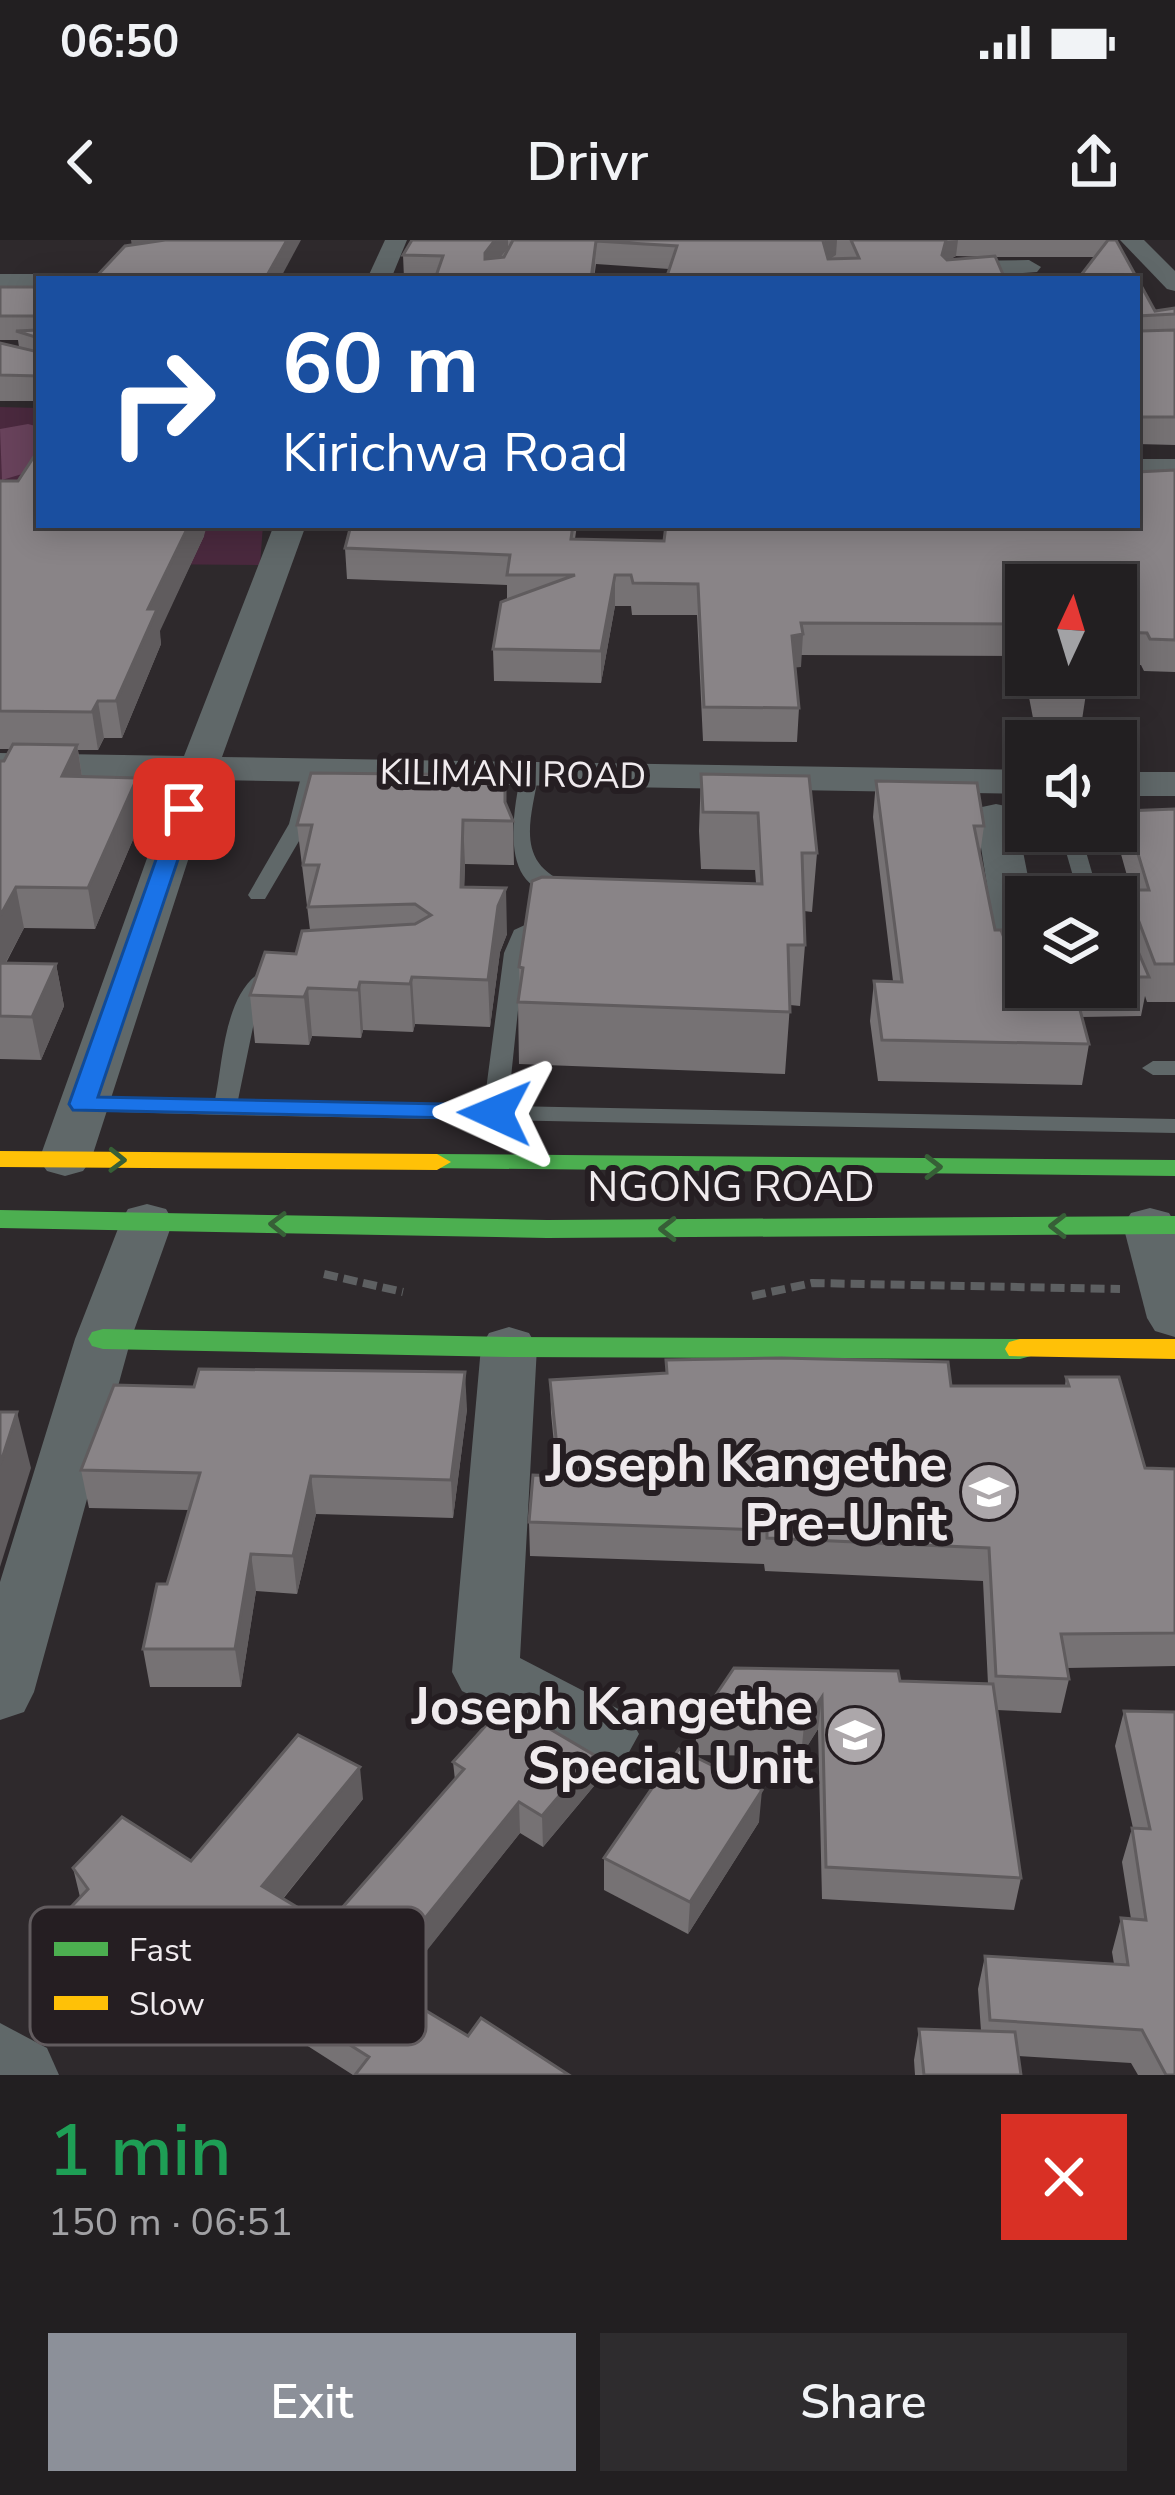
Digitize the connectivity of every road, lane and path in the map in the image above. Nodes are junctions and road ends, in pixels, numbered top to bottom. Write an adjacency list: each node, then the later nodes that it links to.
1 (396, 240): 4 (street)
2 (1128, 243): 8 (street)
3 (1029, 267): 5 (street)
4 (380, 276)
5 (955, 276)
6 (0, 281): 7 (street)
7 (36, 281)
8 (1175, 285): 9 (street)
9 (1140, 287)
10 (0, 295): 11 (lane)
11 (36, 295)
12 (1140, 468): 13 (street)
13 (1175, 468)
14 (289, 528): 15 (street)
15 (199, 767): 16 (street, KILIMANI ROAD); 18 (street, KILIMANI ROAD); 30 (street)
16 (312, 769): 17 (street, KILIMANI ROAD); 27 (lane)
17 (530, 773): 21 (street, KILIMANI ROAD); 26 (lane)
18 (5, 774)
19 (1137, 784): 20 (street)
20 (1175, 784)
21 (1003, 793): 22 (street); 25 (street)
22 (771, 812)
23 (1137, 819): 24 (lane)
24 (1175, 820)
25 (1013, 876)
26 (586, 893)
27 (258, 895)
28 (581, 926): 32 (lane)
29 (297, 966): 31 (lane)
30 (82, 1104): 31 (lane); 36 (street)
31 (225, 1108): 32 (lane)
32 (495, 1113): 33 (lane)
33 (561, 1114): 34 (lane); 37 (lane)
34 (1175, 1126)
35 (0, 1159): 36 (main road, NGONG ROAD)
36 (65, 1160): 37 (main road, NGONG ROAD, one-way to 37)
37 (558, 1165): 38 (main road, NGONG ROAD, one-way to 38)
38 (1175, 1168)
39 (0, 1219): 40 (main road, NGONG ROAD)
40 (147, 1221): 41 (main road, NGONG ROAD, one-way to 40); 46 (street)
41 (1163, 1225): 45 (street)
42 (301, 1273): 43 (path)
43 (410, 1294)
44 (734, 1300): 45 (path)
45 (1171, 1304)
46 (103, 1339): 47 (main road); 49 (street)
47 (509, 1347): 48 (main road); 50 (street)
48 (1175, 1349)
49 (0, 1692)
50 (604, 1734)
51 (0, 2061): 52 (street)
52 (19, 2075)

